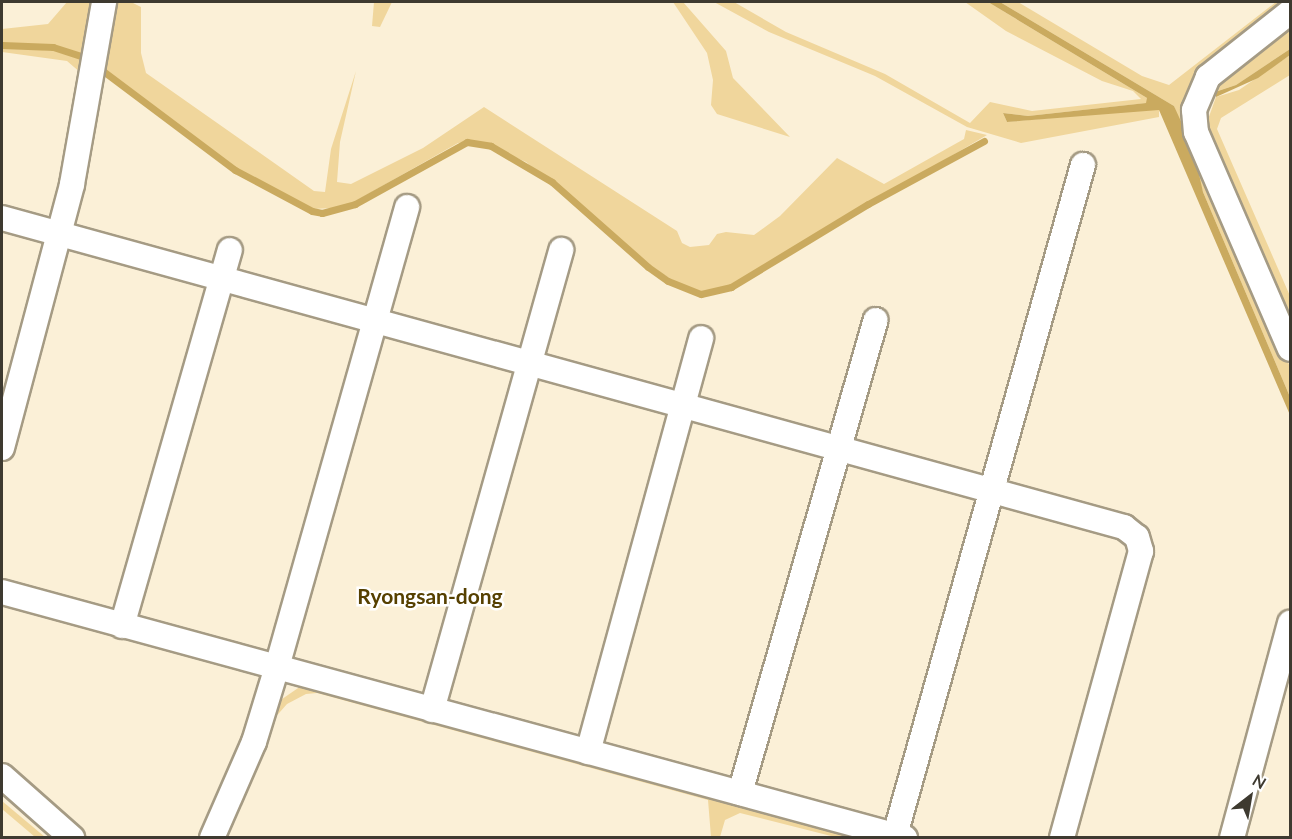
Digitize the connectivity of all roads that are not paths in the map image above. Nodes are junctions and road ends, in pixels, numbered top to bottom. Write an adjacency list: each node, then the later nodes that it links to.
1 (104, 2): 6 (street)
2 (1290, 12): 13 (street)
3 (1083, 165): 18 (street)
4 (407, 207): 11 (street)
5 (2, 218): 6 (street)
6 (56, 233): 9 (street); 16 (street)
7 (230, 250): 9 (street)
8 (561, 250): 14 (street)
9 (222, 278): 11 (street); 21 (street)
10 (876, 320): 17 (street)
11 (374, 321): 14 (street); 22 (street)
12 (701, 338): 15 (street)
13 (1290, 349)
14 (531, 365): 15 (street); 23 (street)
15 (681, 404): 17 (street); 24 (street)
16 (2, 448)
17 (839, 448): 18 (street); 26 (street)
18 (992, 491): 27 (street); 30 (street)
19 (2, 592): 21 (street)
20 (1290, 623): 31 (street)
21 (122, 626): 22 (street)
22 (277, 667): 23 (street); 29 (street)
23 (432, 710): 24 (street)
24 (588, 752): 26 (street)
25 (2, 776): 28 (street)
26 (740, 793): 27 (street)
27 (900, 836)
28 (72, 837)
29 (212, 837)
30 (1062, 837)
31 (1232, 837)

